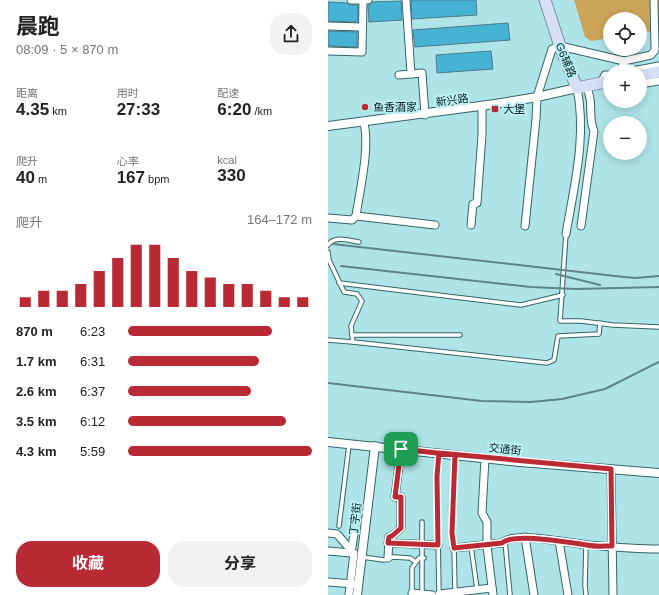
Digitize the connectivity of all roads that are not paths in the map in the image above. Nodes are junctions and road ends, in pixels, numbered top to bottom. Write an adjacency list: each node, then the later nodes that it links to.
1 (351, 0): 2 (street)
2 (363, 0): 3 (street); 8 (street)
3 (368, 0)
4 (406, 0): 16 (street)
5 (545, 0): 9 (main road, G6辅路)
6 (654, 0): 11 (street)
7 (328, 26): 8 (street)
8 (362, 27): 10 (street)
9 (560, 46): 11 (street); 22 (main road, G6辅路); 23 (street)
10 (328, 51)
11 (624, 61): 12 (street)
12 (623, 64)
13 (659, 66): 14 (street)
14 (647, 68)
15 (659, 72): 17 (main road)
16 (411, 74): 18 (street); 25 (street)
17 (647, 74)
18 (399, 75)
19 (659, 81): 20 (street)
20 (647, 83)
21 (603, 84): 22 (main road, G6辅路)
22 (581, 87): 23 (street, 新兴路); 33 (street); 34 (street)
23 (537, 98): 24 (street, 新兴路); 32 (street)
24 (482, 106): 25 (street, 新兴路); 31 (street)
25 (425, 115): 26 (street, 新兴路)
26 (364, 123): 27 (street, 新兴路); 28 (street)
27 (328, 126)
28 (356, 216): 29 (street); 30 (street)
29 (328, 218)
30 (435, 225)
31 (471, 225)
32 (525, 226)
33 (581, 226)
34 (566, 234): 39 (lane)
35 (359, 242): 36 (lane)
36 (328, 245)
37 (328, 252): 38 (lane)
38 (339, 283): 39 (lane); 42 (lane)
39 (563, 295): 40 (lane)
40 (600, 323): 41 (lane); 45 (lane)
41 (659, 327)
42 (352, 335): 43 (lane); 45 (lane)
43 (460, 335)
44 (328, 340): 45 (lane)
45 (353, 342)
46 (328, 442): 47 (street, 交通街)
47 (349, 444): 48 (street, 交通街); 56 (lane)
48 (375, 446): 49 (street, 交通街); 73 (street, 丁字街)
49 (401, 449): 50 (street, 交通街); 62 (street)
50 (439, 453): 51 (street, 交通街); 65 (lane)
51 (455, 455): 52 (street, 交通街); 69 (lane)
52 (485, 458): 53 (street, 交通街); 63 (street)
53 (611, 469): 54 (street, 交通街); 68 (street)
54 (659, 473)
55 (422, 522): 64 (lane)
56 (339, 526)
57 (328, 533): 72 (street)
58 (354, 534): 72 (street)
59 (525, 537): 60 (street); 61 (street); 89 (street)
60 (504, 540): 63 (street); 88 (lane)
61 (559, 541): 66 (street); 90 (street)
62 (388, 543): 64 (street); 74 (street)
63 (488, 543): 67 (street); 81 (street)
64 (423, 545): 65 (street); 75 (lane)
65 (438, 545): 87 (lane)
66 (586, 545): 68 (street); 91 (lane)
67 (471, 546): 69 (street); 80 (lane)
68 (612, 546): 70 (street); 92 (street)
69 (454, 548): 84 (lane)
70 (659, 549)
71 (328, 551): 72 (street)
72 (350, 551): 78 (street)
73 (361, 556): 74 (lane); 79 (street, 丁字街)
74 (388, 558): 76 (lane)
75 (424, 558): 76 (lane); 83 (lane)
76 (416, 562): 82 (lane)
77 (328, 582): 78 (street)
78 (349, 584): 79 (street); 85 (street)
79 (358, 585): 86 (street, 丁字街)
80 (477, 589): 81 (street); 84 (street)
81 (493, 591)
82 (412, 593): 83 (street)
83 (422, 593): 87 (street)
84 (459, 593): 87 (street)
85 (349, 595)
86 (357, 595)
87 (437, 595)
88 (510, 595)
89 (534, 595)
90 (568, 595)
91 (586, 595)
92 (613, 595)

